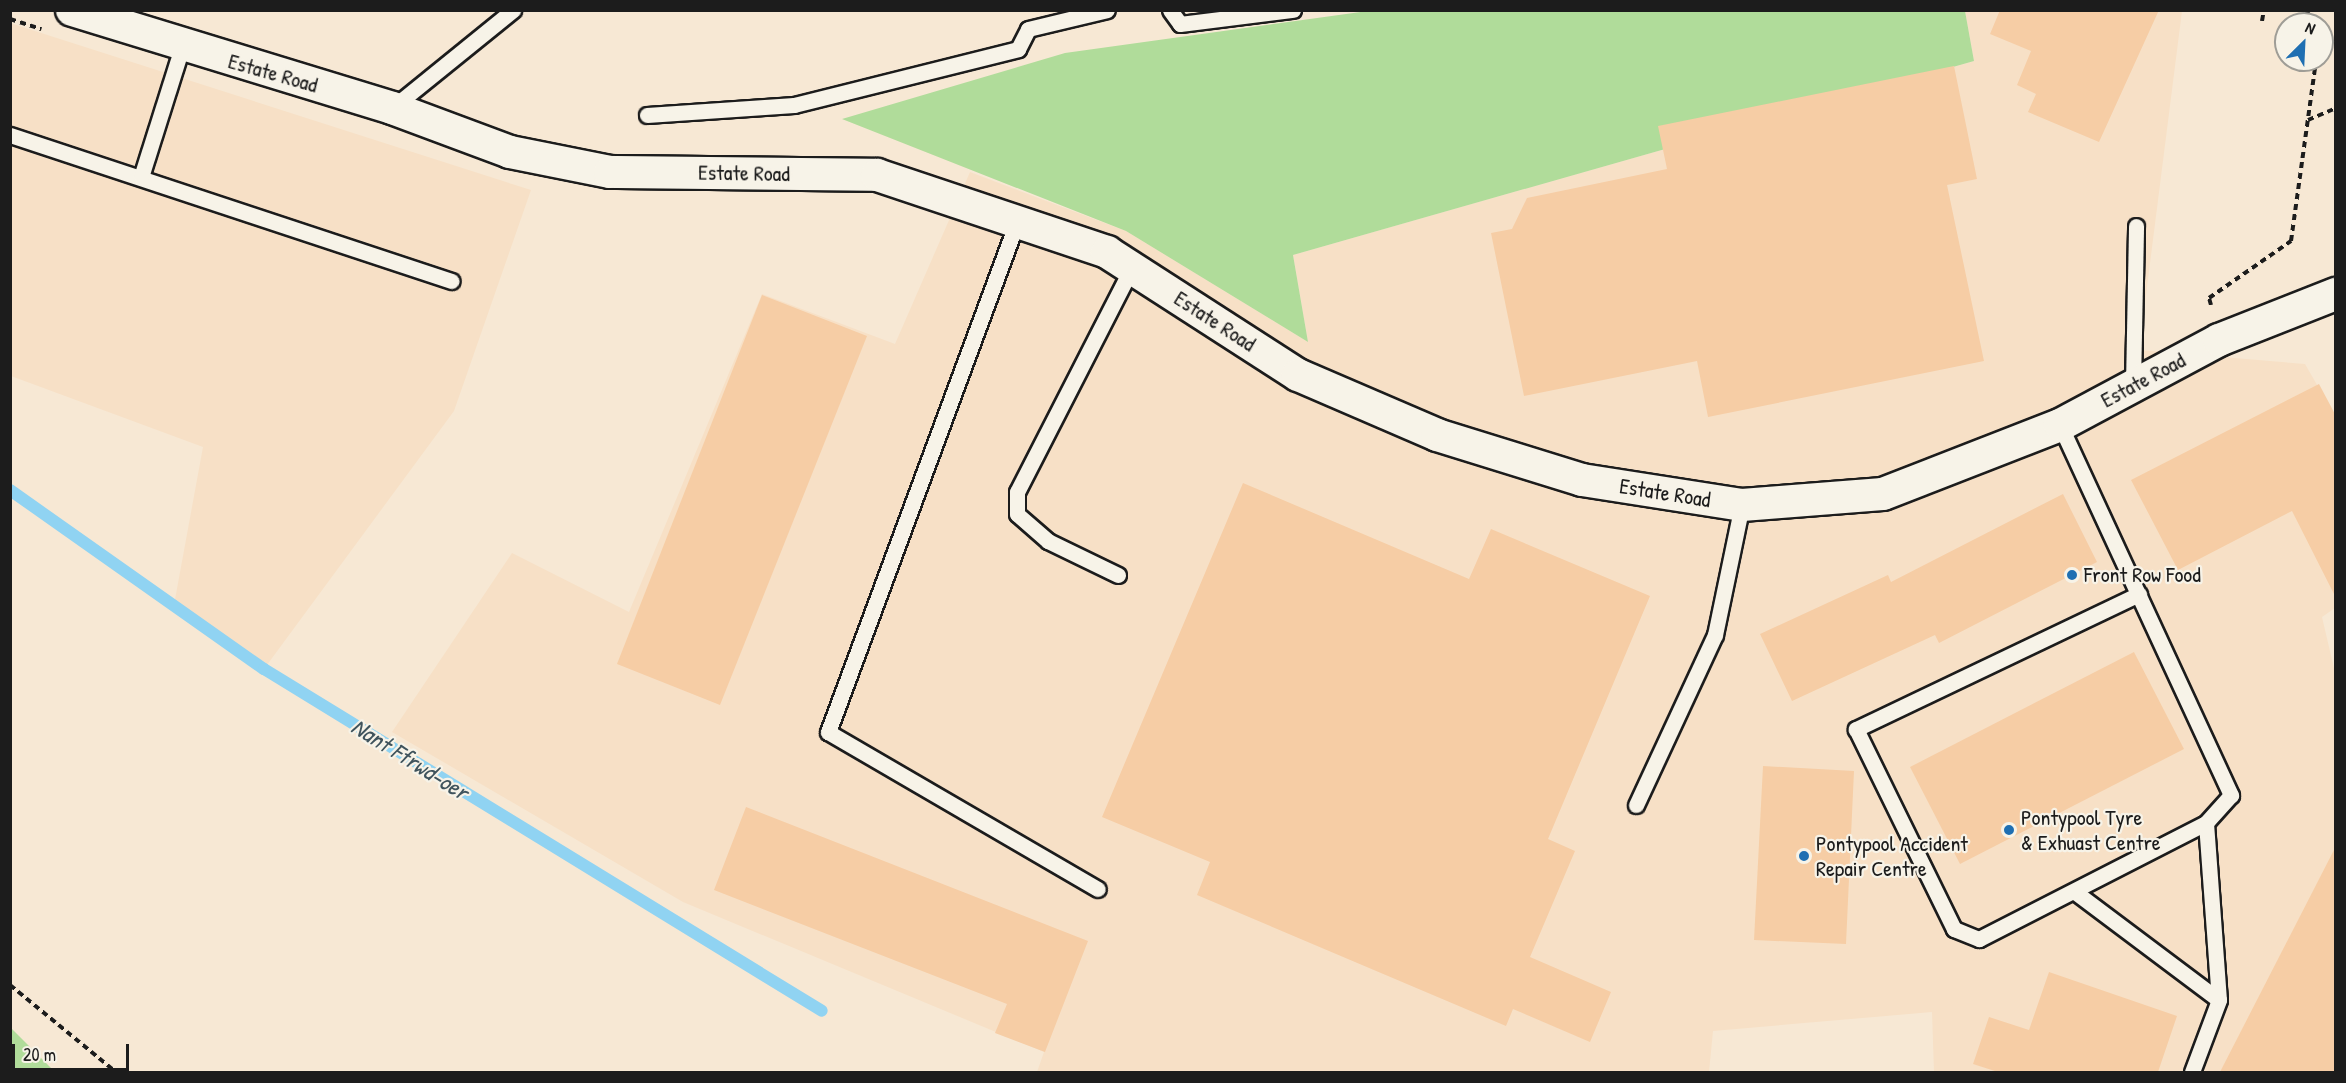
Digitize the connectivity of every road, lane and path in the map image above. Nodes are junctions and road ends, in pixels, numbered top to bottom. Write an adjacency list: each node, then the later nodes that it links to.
1 (72, 10): 8 (street, Estate Road)
2 (513, 10): 10 (lane)
3 (1107, 10): 12 (lane)
4 (1170, 10): 5 (lane)
5 (1293, 10)
6 (2264, 10): 7 (path)
7 (2262, 21)
8 (182, 47): 10 (street, Estate Road); 15 (lane)
9 (2314, 72): 13 (path)
10 (392, 108): 16 (street, Estate Road)
11 (2336, 108): 13 (path)
12 (647, 115)
13 (2308, 121): 21 (path)
14 (10, 135): 15 (lane)
15 (141, 177): 19 (lane)
16 (1017, 222): 18 (street, Estate Road); 29 (lane)
17 (2136, 226): 22 (lane)
18 (1132, 267): 24 (street, Estate Road); 25 (lane)
19 (451, 281)
20 (2336, 294): 21 (street, Estate Road)
21 (2225, 338): 22 (street, Estate Road)
22 (2133, 385): 23 (street, Estate Road)
23 (2060, 425): 24 (street, Estate Road); 26 (lane)
24 (1742, 505): 27 (lane)
25 (1118, 575)
26 (2139, 594): 28 (lane); 30 (lane)
27 (1636, 805)
28 (2206, 823): 30 (lane); 32 (lane)
29 (1098, 889)
30 (2075, 892): 32 (lane)
31 (10, 985): 33 (path)
32 (2219, 1000): 34 (lane)
33 (116, 1072)
34 (2193, 1072)

